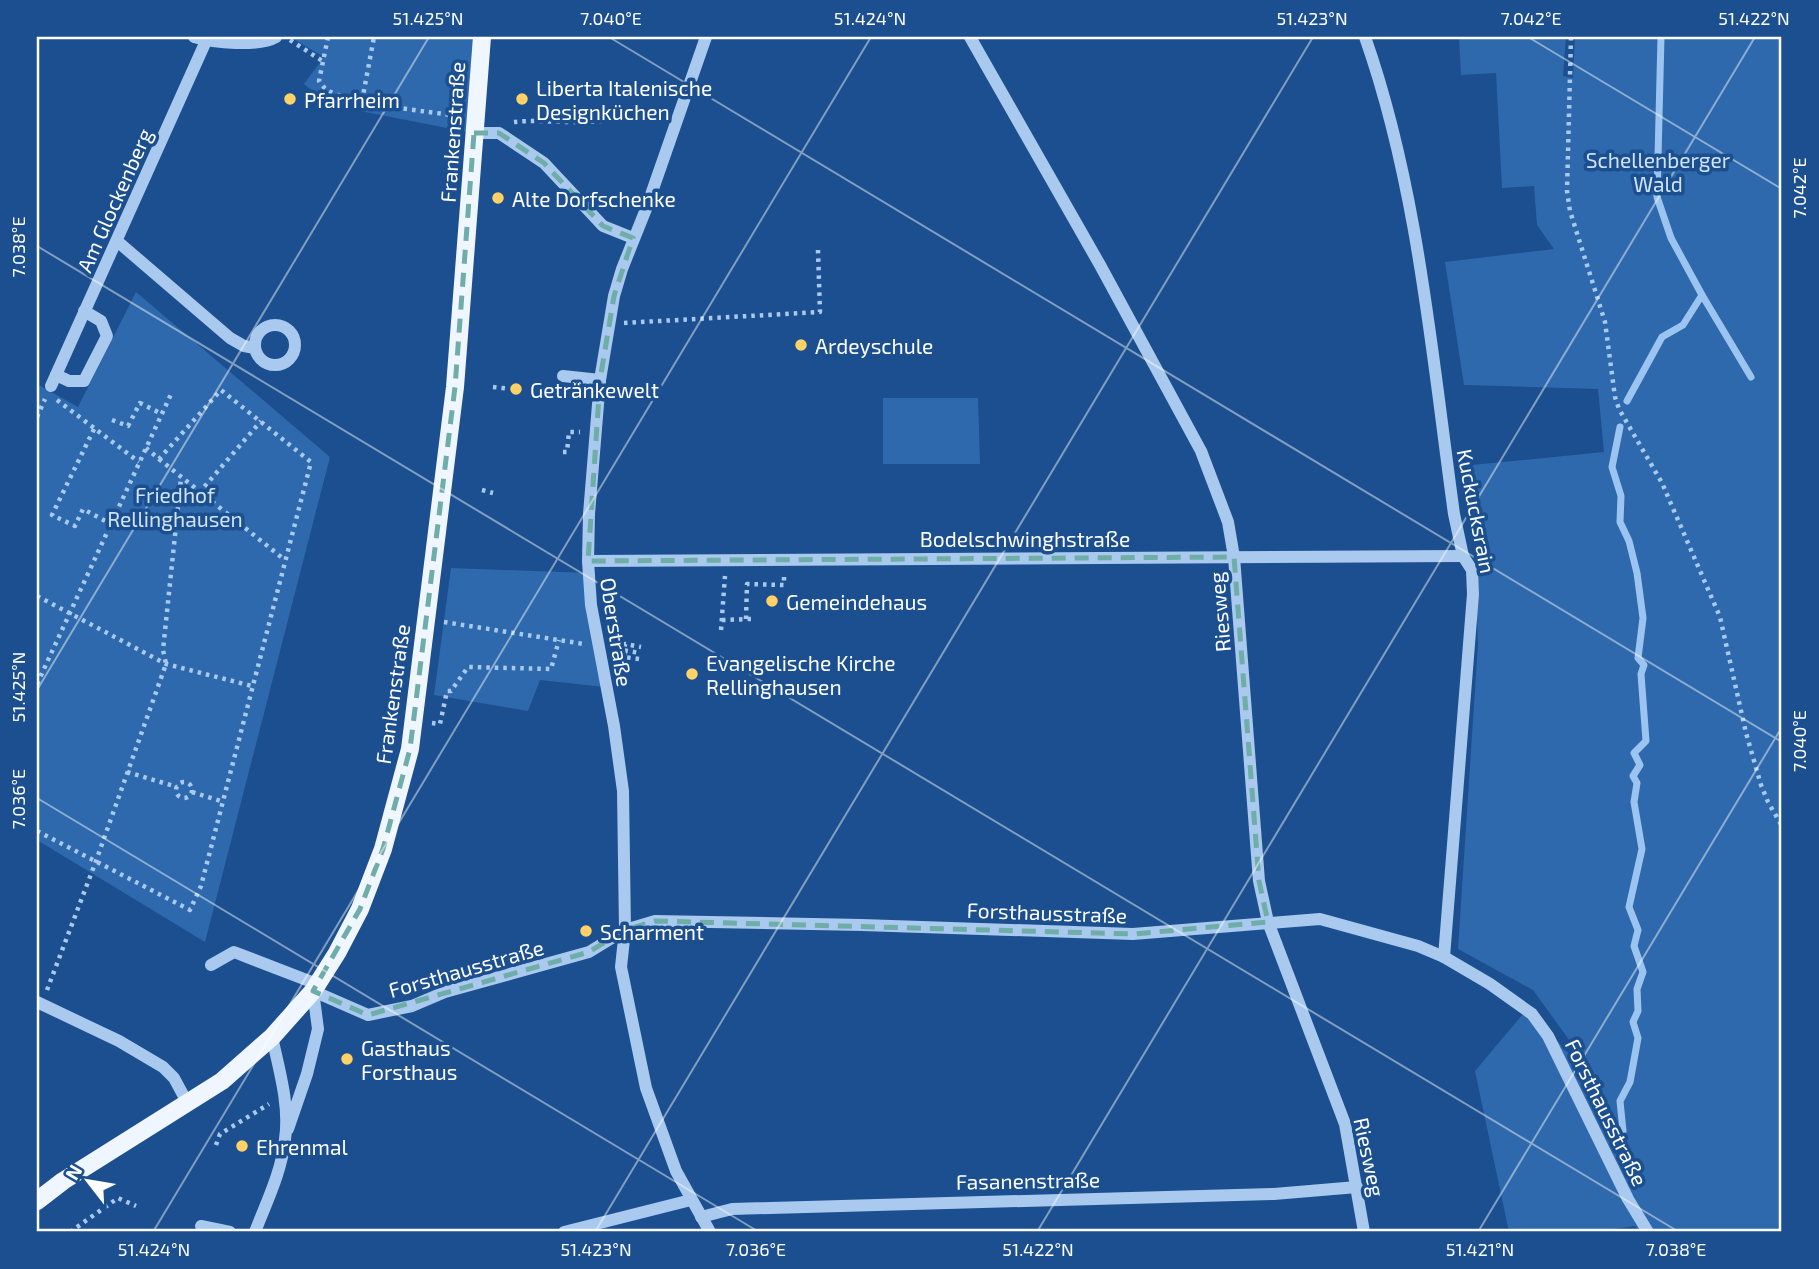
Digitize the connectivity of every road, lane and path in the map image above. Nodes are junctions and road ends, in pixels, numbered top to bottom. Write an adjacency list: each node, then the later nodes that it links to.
1 (276, 37): 10 (street)
2 (285, 37): 11 (path)
3 (328, 37): 11 (path)
4 (373, 37): 12 (path)
5 (482, 37): 15 (main road, Frankenstraße)
6 (706, 37): 17 (street, Oberstraße)
7 (970, 37): 45 (street, Riesweg)
8 (1365, 37): 44 (street, Kuckucksrain)
9 (1571, 37): 65 (path)
10 (200, 39): 18 (street, Am Glockenberg)
11 (324, 62): 12 (path)
12 (362, 101): 14 (path)
13 (633, 111): 16 (path)
14 (434, 112)
15 (474, 133): 16 (street); 52 (main road, Frankenstraße)
16 (499, 133): 17 (street)
17 (633, 238): 21 (street, Oberstraße)
18 (117, 241): 20 (street, Am Glockenberg); 22 (street)
19 (818, 250): 21 (path)
20 (84, 311): 20 (street, Am Glockenberg)
21 (610, 322): 24 (street, Oberstraße)
22 (255, 348)
23 (563, 376): 24 (street)
24 (600, 380): 34 (street, Oberstraße)
25 (494, 387): 26 (path)
26 (511, 389)
27 (172, 392): 29 (path)
28 (39, 408): 30 (path); 33 (path)
29 (162, 414): 31 (path); 35 (path)
30 (37, 417)
31 (112, 420)
32 (261, 421): 37 (path); 41 (path); 46 (path)
33 (94, 429): 38 (path); 43 (path)
34 (594, 433): 36 (path); 47 (street, Oberstraße)
35 (146, 448): 37 (path); 38 (path)
36 (563, 452)
37 (159, 459): 39 (path)
38 (139, 462): 43 (path)
39 (181, 478): 41 (path); 57 (path)
40 (482, 491): 42 (path)
41 (199, 493): 46 (path)
42 (493, 494)
43 (111, 524): 51 (path)
44 (1463, 556): 45 (street, Bodelschwinghstraße); 70 (street, Kuckucksrain)
45 (1234, 557): 48 (street, Bodelschwinghstraße); 68 (street, Riesweg)
46 (285, 560): 59 (path)
47 (588, 561): 48 (street, Bodelschwinghstraße); 69 (street, Oberstraße)
48 (726, 561): 53 (path)
49 (784, 581): 53 (path)
50 (37, 596): 51 (path)
51 (68, 613): 57 (path); 58 (path)
52 (426, 619): 60 (main road, Frankenstraße); 60 (path)
53 (722, 620): 54 (path)
54 (721, 630)
55 (625, 650): 56 (path)
56 (640, 653)
57 (166, 664): 59 (path); 61 (path)
58 (38, 680)
59 (252, 686): 64 (path)
60 (414, 721): 72 (main road, Frankenstraße)
61 (127, 772): 62 (path); 67 (path)
62 (177, 787): 63 (path); 63 (path)
63 (192, 792): 64 (path)
64 (224, 802): 67 (path)
65 (1782, 826)
66 (37, 831): 67 (path)
67 (96, 861): 73 (path)
68 (1268, 922): 69 (street, Forsthausstraße); 70 (street, Forsthausstraße); 79 (street, Riesweg)
69 (625, 930): 72 (street, Forsthausstraße); 80 (street, Oberstraße)
70 (1444, 957): 91 (street, Forsthausstraße)
71 (211, 965): 72 (street, Forsthausstraße)
72 (315, 987): 74 (main road, Frankenstraße); 77 (street)
73 (40, 1003): 76 (street)
74 (272, 1037): 75 (street); 76 (main road, Frankenstraße)
75 (284, 1096): 77 (street); 78 (path)
76 (188, 1104): 81 (main road, Frankenstraße)
77 (286, 1137): 87 (street)
78 (216, 1145)
79 (1357, 1187): 83 (street, Fasanenstraße); 90 (street, Riesweg)
80 (691, 1200): 83 (street, Oberstraße); 88 (street)
81 (37, 1201)
82 (136, 1206): 85 (path)
83 (701, 1217): 89 (street, Oberstraße)
84 (201, 1226): 86 (street)
85 (70, 1232)
86 (230, 1232)
87 (255, 1232)
88 (564, 1232)
89 (710, 1232)
90 (1364, 1232)
91 (1647, 1232)

